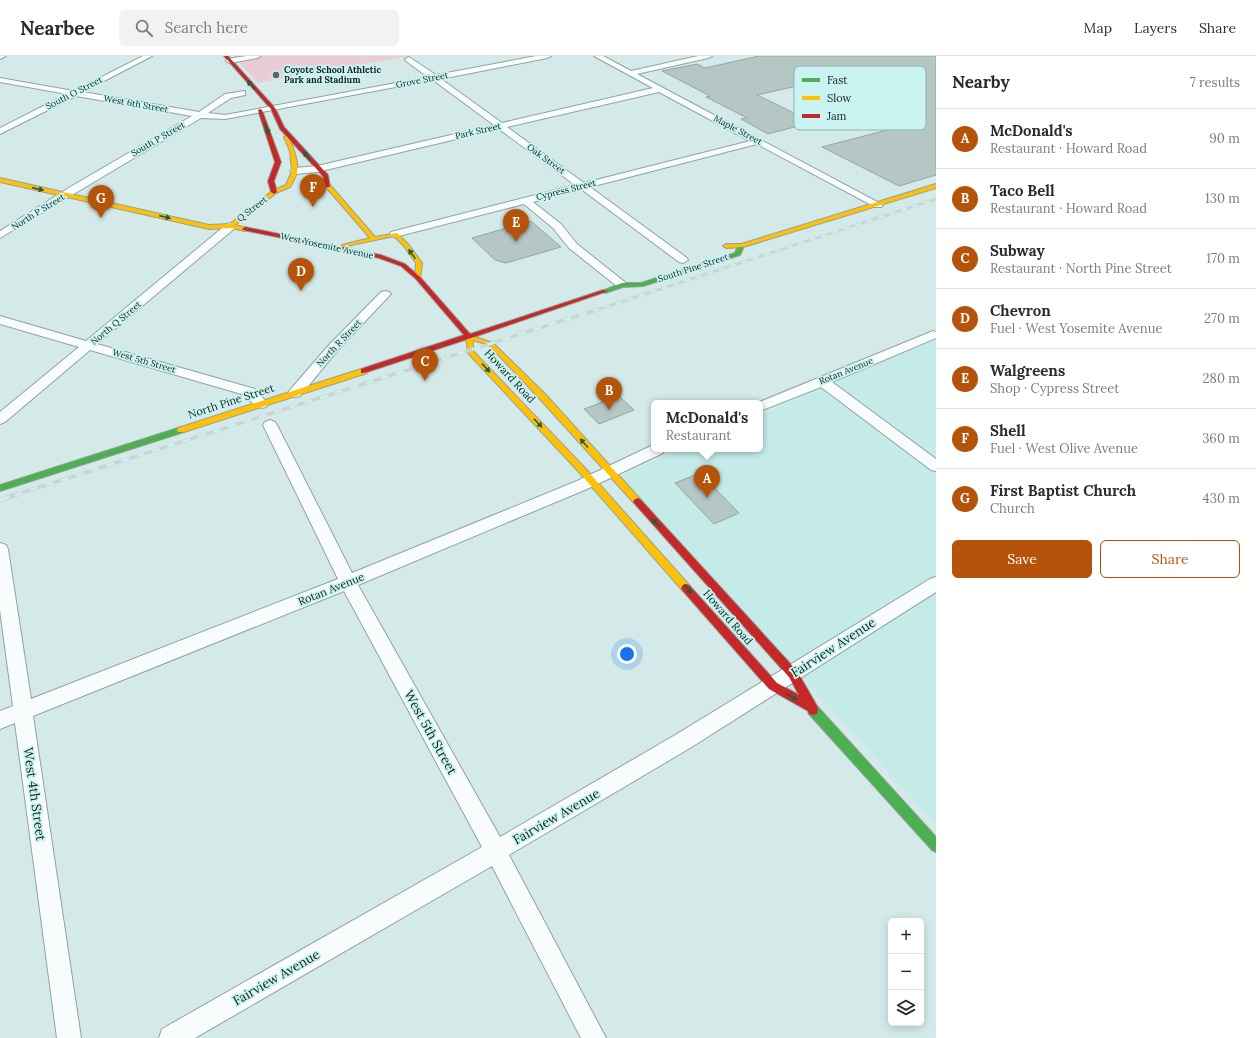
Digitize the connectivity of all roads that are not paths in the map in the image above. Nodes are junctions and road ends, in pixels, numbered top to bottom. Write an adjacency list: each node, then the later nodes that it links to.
1 (148, 56): 13 (street, South O Street)
2 (257, 56): 6 (street)
3 (547, 56): 9 (street, Grove Street)
4 (598, 56): 8 (street, Maple Street)
5 (708, 56): 8 (street)
6 (228, 58): 15 (main road, one-way to 6)
7 (409, 59): 9 (street, Oak Street)
8 (630, 73): 12 (street, Maple Street)
9 (435, 78): 15 (street, Grove Street); 18 (street, Oak Street)
10 (0, 80): 13 (street, West 6th Street)
11 (234, 85): 14 (main road)
12 (660, 89): 18 (street, Park Street); 21 (street, Maple Street)
13 (74, 93): 17 (street, West 6th Street); 20 (street, South O Street)
14 (247, 97): 16 (main road); 17 (street, South P Street)
15 (273, 109): 16 (street, West 6th Street); 19 (main road)
16 (261, 111): 17 (street, West 6th Street); 22 (main road, one-way to 22)
17 (200, 115): 30 (street, South P Street)
18 (501, 126): 23 (street, Park Street); 28 (street, Oak Street)
19 (282, 128): 23 (main road, one-way to 19); 25 (main road)
20 (0, 131)
21 (759, 141): 28 (street, Cypress Street); 36 (street, Maple Street)
22 (274, 148): 25 (main road); 31 (main road, Q Street)
23 (317, 169): 25 (street, Park Street); 27 (main road)
24 (0, 171): 30 (main road)
25 (293, 176): 27 (main road); 31 (main road, Q Street)
26 (0, 180): 32 (main road, West Yosemite Avenue, one-way to 32)
27 (328, 186): 42 (main road)
28 (583, 186): 35 (street, Cypress Street); 46 (street, Oak Street)
29 (936, 186): 36 (main road, South Pine Street)
30 (75, 188): 32 (street, North P Street); 34 (main road)
31 (274, 192): 33 (main road, Q Street)
32 (65, 195): 38 (main road, West Yosemite Avenue, one-way to 38); 40 (street, North P Street)
33 (264, 199): 38 (main road, Q Street); 41 (main road)
34 (133, 200)
35 (526, 200): 39 (street, Cypress Street); 49 (street)
36 (878, 205): 44 (main road, South Pine Street)
37 (219, 217): 38 (main road, West Yosemite Avenue)
38 (231, 226): 41 (main road, West Yosemite Avenue); 54 (street, North Q Street)
39 (395, 234): 42 (main road, Cypress Street); 48 (main road, one-way to 39)
40 (0, 236)
41 (290, 238): 43 (main road, West Yosemite Avenue)
42 (374, 239): 43 (main road, Cypress Street)
43 (341, 247): 48 (main road, West Yosemite Avenue)
44 (739, 247): 45 (main road); 49 (main road, South Pine Street)
45 (719, 249)
46 (683, 260): 49 (main road)
47 (637, 274): 49 (main road)
48 (418, 278): 53 (main road, West Yosemite Avenue)
49 (626, 285): 53 (main road, South Pine Street)
50 (385, 294): 56 (street, North R Street)
51 (0, 320): 54 (street, West 5th Street)
52 (933, 335): 55 (street, Rotan Avenue)
53 (469, 337): 56 (main road, North Pine Street); 63 (main road, Howard Road, one-way to 53); 64 (main road, Howard Road, one-way to 64)
54 (89, 345): 57 (street, West 5th Street); 59 (street, North Q Street)
55 (822, 381): 58 (street, Rotan Avenue); 62 (street)
56 (295, 393): 57 (main road, North Pine Street)
57 (261, 404): 65 (main road, North Pine Street)
58 (763, 406)
59 (0, 419)
60 (270, 425): 67 (street, West 5th Street)
61 (652, 452): 63 (street, Rotan Avenue)
62 (936, 466)
63 (610, 472): 64 (street, Rotan Avenue); 69 (main road, Howard Road, one-way to 63)
64 (592, 481): 67 (street, Rotan Avenue); 70 (main road, Howard Road, one-way to 70)
65 (0, 488)
66 (0, 549): 72 (street, West 4th Street)
67 (348, 582): 72 (street, Rotan Avenue); 75 (street, West 5th Street)
68 (936, 584): 69 (street, Fairview Avenue)
69 (793, 674): 70 (street, Fairview Avenue); 71 (main road, Howard Road)
70 (773, 686): 71 (main road, Howard Road, one-way to 71); 75 (street, Fairview Avenue)
71 (810, 707): 74 (main road, Howard Road)
72 (23, 711): 73 (street, Rotan Avenue); 76 (street, West 4th Street)
73 (0, 720)
74 (936, 846)
75 (496, 850): 77 (street, Fairview Avenue); 78 (street, West 5th Street)
76 (69, 1038)
77 (171, 1038)
78 (594, 1038)

